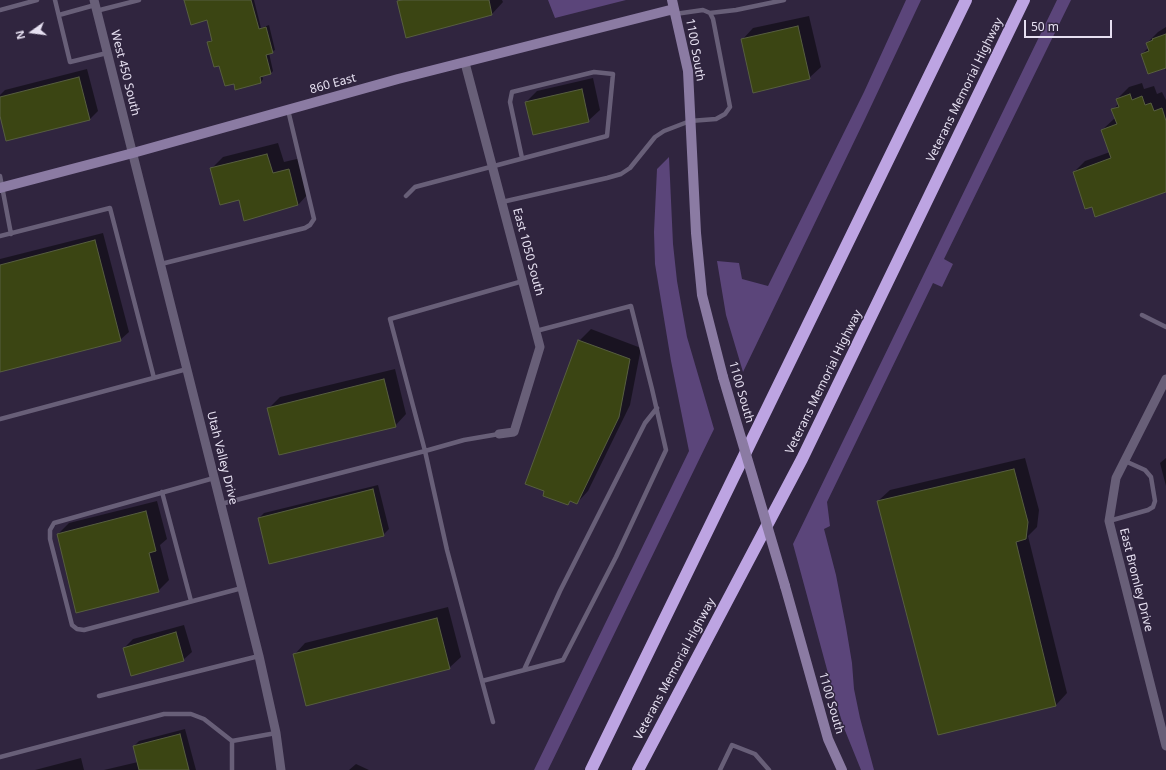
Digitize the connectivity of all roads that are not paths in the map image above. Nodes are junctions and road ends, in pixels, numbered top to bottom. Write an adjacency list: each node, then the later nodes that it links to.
1 (37, 0): 9 (lane)
2 (55, 0): 11 (lane)
3 (138, 0): 7 (lane)
4 (784, 0): 10 (lane)
5 (966, 0): 55 (highway)
6 (1024, 0): 56 (highway, Veterans Memorial Highway)
7 (95, 6): 11 (lane); 12 (street, West 450 South)
8 (674, 8): 10 (lane); 13 (street, 860 East); 15 (street, 1100 South)
9 (0, 10)
10 (710, 13): 15 (lane)
11 (59, 15): 12 (lane)
12 (107, 53): 16 (street, West 450 South)
13 (465, 63): 14 (street, 860 East); 18 (street, East 1050 South)
14 (288, 110): 16 (street, 860 East); 25 (lane)
15 (690, 121): 22 (lane); 59 (street, 1100 South, bridge)
16 (132, 153): 20 (street, 860 East); 25 (street, Utah Valley Drive)
17 (522, 158): 17 (lane); 18 (lane)
18 (493, 166): 21 (lane); 22 (street, East 1050 South)
19 (0, 176): 20 (lane)
20 (1, 187): 23 (lane)
21 (406, 196)
22 (502, 202): 26 (street, East 1050 South)
23 (11, 234): 24 (lane); 31 (lane)
24 (0, 236)
25 (161, 264): 30 (street, Utah Valley Drive)
26 (523, 281): 29 (street, East 1050 South); 36 (lane)
27 (1142, 315): 28 (lane)
28 (1166, 327)
29 (536, 331): 33 (lane); 35 (street, East 1050 South)
30 (187, 369): 31 (lane); 38 (street, Utah Valley Drive)
31 (154, 378): 34 (lane)
32 (1165, 380): 37 (street, East Bromley Drive)
33 (656, 408): 45 (lane); 45 (lane)
34 (0, 419)
35 (499, 434): 36 (lane)
36 (425, 451): 40 (lane); 46 (lane)
37 (1125, 461): 41 (street, East Bromley Drive); 41 (lane)
38 (214, 478): 39 (lane); 40 (street, Utah Valley Drive)
39 (162, 492): 43 (lane); 43 (lane)
40 (221, 504): 42 (street, Utah Valley Drive)
41 (1109, 521): 51 (street, East Bromley Drive)
42 (242, 588): 43 (lane); 44 (street, Utah Valley Drive)
43 (191, 601)
44 (259, 656): 47 (lane); 49 (street, Utah Valley Drive)
45 (524, 670): 46 (lane)
46 (482, 681): 48 (lane)
47 (99, 696)
48 (493, 722)
49 (276, 733): 50 (lane); 54 (street, Utah Valley Drive)
50 (232, 741): 52 (lane); 53 (lane)
51 (1166, 746)
52 (0, 757)
53 (232, 770)
54 (281, 770)
55 (591, 770)
56 (638, 770)
57 (720, 770): 58 (lane)
58 (769, 770)
59 (842, 770)

